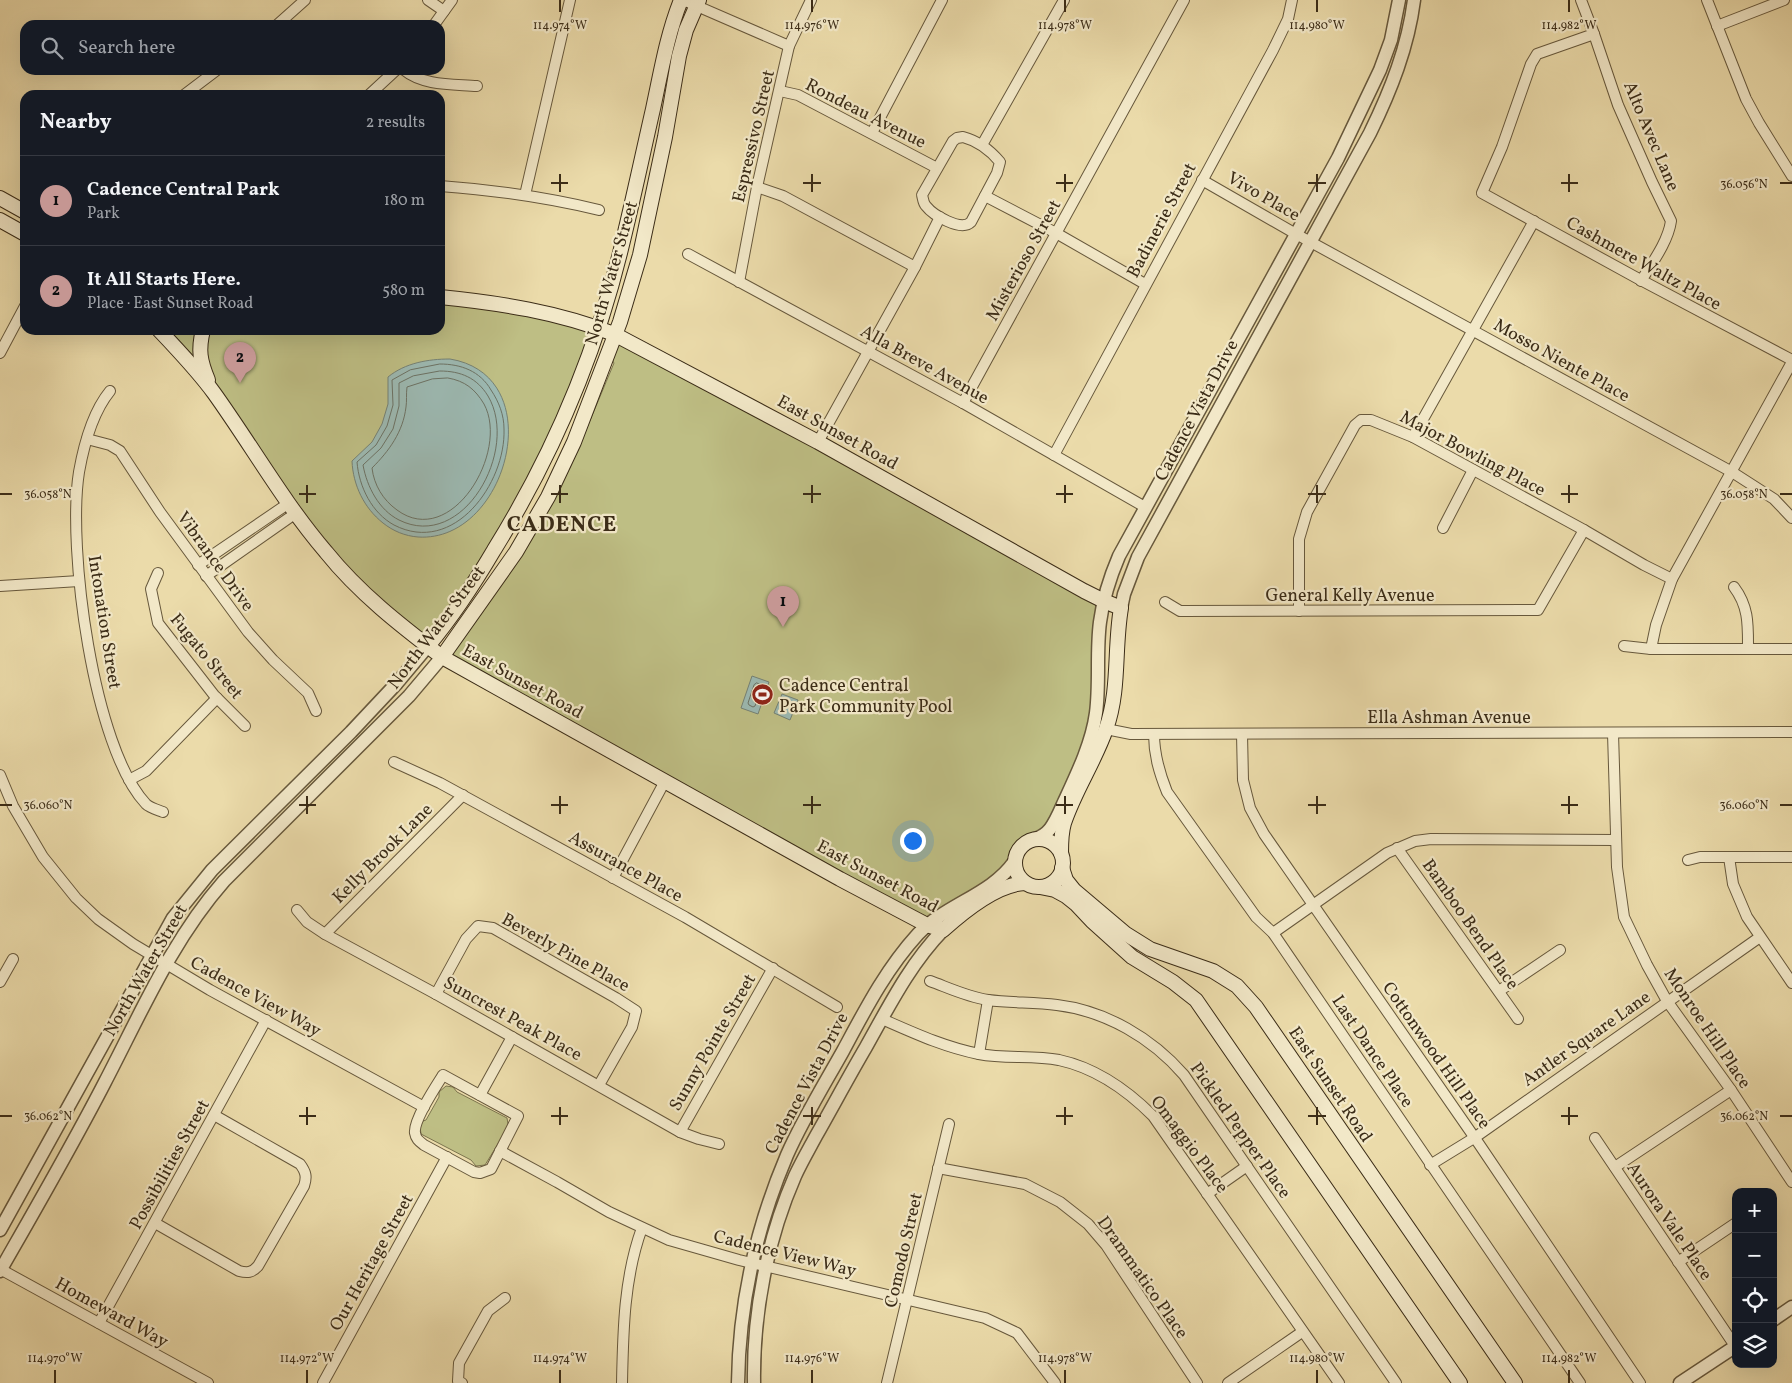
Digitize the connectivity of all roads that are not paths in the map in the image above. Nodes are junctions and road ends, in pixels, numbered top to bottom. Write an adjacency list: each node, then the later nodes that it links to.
1 (305, 0): 17 (street)
2 (428, 0): 16 (street)
3 (452, 0): 16 (street)
4 (570, 0): 36 (street)
5 (811, 0): 21 (street, Espressivo Street)
6 (942, 0): 29 (street)
7 (1064, 0): 30 (street)
8 (1184, 0): 45 (street, Misterioso Street)
9 (1292, 0): 33 (street, Badinerie Street)
10 (1399, 0): 46 (street, Cadence Vista Drive)
11 (1414, 0): 47 (street, Cadence Vista Drive)
12 (1581, 0): 20 (street, Alto Avec Lane)
13 (1707, 0): 19 (street)
14 (1784, 0): 19 (street)
15 (690, 1): 21 (street); 55 (main road, North Water Street); 57 (main road, North Water Street)
16 (444, 11): 18 (street)
17 (283, 20)
18 (438, 20)
19 (1717, 26): 32 (street)
20 (1594, 34): 43 (street, Cashmere Waltz Place); 50 (street, Alto Avec Lane)
21 (789, 46): 28 (street, Espressivo Street)
22 (210, 75): 26 (street)
23 (391, 75): 27 (street)
24 (411, 75): 25 (street)
25 (477, 86)
26 (191, 90)
27 (374, 90)
28 (780, 91): 29 (street, Rondeau Avenue); 35 (street, Espressivo Street)
29 (872, 133): 31 (street, Rondeau Avenue)
30 (982, 145): 31 (street); 37 (street)
31 (937, 168): 41 (street)
32 (1792, 176)
33 (1202, 180): 46 (street, Vivo Place); 52 (street, Badinerie Street)
34 (445, 187): 36 (street)
35 (757, 187): 49 (street); 51 (street, Espressivo Street)
36 (525, 195): 40 (street)
37 (984, 196): 41 (street); 45 (street)
38 (0, 198): 39 (main road)
39 (20, 209)
40 (599, 210)
41 (940, 217): 49 (street)
42 (0, 220): 44 (main road)
43 (1534, 221): 50 (street, Cashmere Waltz Place); 56 (street)
44 (20, 231)
45 (1056, 233): 52 (street); 65 (street, Misterioso Street)
46 (1296, 234): 47 (street, Vivo Place); 72 (street, Cadence Vista Drive)
47 (1310, 241): 56 (street, Mosso Niente Place); 86 (street, Cadence Vista Drive)
48 (688, 254): 51 (street, Alla Breve Avenue)
49 (915, 267): 60 (street)
50 (1641, 281): 62 (street, Cashmere Waltz Place)
51 (739, 282): 60 (street, Alla Breve Avenue)
52 (1145, 284): 69 (street, Badinerie Street)
53 (445, 298): 55 (main road, East Sunset Road)
54 (20, 315): 61 (street)
55 (598, 328): 57 (main road, East Sunset Road); 88 (main road, North Water Street)
56 (1473, 330): 66 (street); 71 (street, Mosso Niente Place)
57 (614, 334): 68 (main road, East Sunset Road); 93 (main road, North Water Street)
58 (164, 335): 64 (main road, East Sunset Road)
59 (202, 335): 64 (main road)
60 (869, 352): 65 (street, Alla Breve Avenue); 68 (street)
61 (0, 353)
62 (1792, 361): 71 (street)
63 (110, 391): 67 (street, Intonation Street)
64 (213, 392): 73 (main road, East Sunset Road)
65 (963, 403): 69 (street, Alla Breve Avenue)
66 (1413, 437): 70 (street, Major Bowling Place); 87 (street, Major Bowling Place)
67 (87, 439): 77 (street, Vibrance Drive); 81 (street, Intonation Street)
68 (818, 442): 84 (main road, East Sunset Road)
69 (1054, 455): 72 (street, Alla Breve Avenue)
70 (1473, 470): 75 (street); 76 (street, Major Bowling Place)
71 (1732, 472): 74 (street, Mosso Niente Place); 80 (street)
72 (1145, 507): 84 (street, Cadence Vista Drive)
73 (292, 508): 77 (street); 79 (street); 88 (main road, East Sunset Road)
74 (1792, 518)
75 (1443, 528)
76 (1584, 530): 80 (street, Major Bowling Place); 87 (street, General Kelly Avenue)
77 (198, 565): 79 (street, Vibrance Drive)
78 (158, 573): 94 (street, Fugato Street)
79 (206, 576): 95 (street, Vibrance Drive)
80 (1672, 579): 90 (street)
81 (79, 581): 82 (street); 104 (street, Intonation Street)
82 (0, 586)
83 (1734, 587): 91 (street)
84 (1104, 601): 86 (main road, East Sunset Road); 108 (street, Cadence Vista Drive)
85 (1165, 602): 87 (street, General Kelly Avenue)
86 (1121, 608): 97 (main road, Cadence Vista Drive)
87 (1299, 611)
88 (428, 646): 93 (main road, East Sunset Road); 128 (street, North Water Street)
89 (1624, 646): 90 (street)
90 (1651, 649): 91 (street)
91 (1748, 649): 92 (street)
92 (1792, 649)
93 (442, 657): 105 (main road, East Sunset Road); 130 (street, North Water Street)
94 (217, 698): 96 (street, Fugato Street); 104 (street)
95 (316, 710)
96 (245, 726)
97 (1106, 729): 100 (street, Ella Ashman Avenue); 111 (main road, Cadence Vista Drive)
98 (1792, 732): 99 (street, Ella Ashman Avenue)
99 (1613, 733): 101 (street, Ella Ashman Avenue); 109 (street, Monroe Hill Place)
100 (1154, 734): 101 (street, Ella Ashman Avenue); 125 (street, Last Dance Place)
101 (1242, 734): 120 (street, Cottonwood Hill Place)
102 (394, 762): 106 (street, Assurance Place)
103 (0, 775): 128 (street, Cadence View Way)
104 (129, 780): 107 (street, Intonation Street)
105 (665, 781): 117 (street); 122 (main road, East Sunset Road)
106 (463, 795): 117 (street, Assurance Place); 124 (street, Kelly Brook Lane)
107 (163, 812)
108 (1035, 839): 111 (main road); 115 (main road)
109 (1615, 840): 110 (street); 138 (street, Monroe Hill Place)
110 (1397, 848): 120 (street); 135 (street, Bamboo Bend Place)
111 (1061, 853): 116 (main road)
112 (1729, 857): 113 (street); 114 (street); 126 (street)
113 (1792, 857)
114 (1688, 860)
115 (1014, 862): 118 (main road); 122 (street, Cadence Vista Drive)
116 (1062, 868): 119 (main road); 192 (main road, East Sunset Road)
117 (613, 878): 131 (street, Assurance Place)
118 (1025, 883): 119 (main road); 123 (main road, Cadence Vista Drive)
119 (1040, 887): 191 (main road)
120 (1314, 905): 125 (street); 152 (street, Cottonwood Hill Place)
121 (297, 910): 124 (street, Suncrest Peak Place)
122 (927, 925): 123 (main road, East Sunset Road); 167 (street, Cadence Vista Drive)
123 (943, 930): 140 (street, Cadence Vista Drive)
124 (325, 934): 136 (street, Suncrest Peak Place)
125 (1273, 934): 157 (street, Last Dance Place)
126 (1760, 937): 134 (street); 138 (street, Antler Square Lane)
127 (1560, 950): 135 (street)
128 (152, 955): 130 (street, Cadence View Way); 166 (street, North Water Street)
129 (13, 959): 133 (street)
130 (166, 964): 142 (street, Cadence View Way); 170 (street, North Water Street)
131 (773, 968): 139 (street, Assurance Place); 151 (street, Sunny Pointe Street)
132 (930, 981): 137 (street, Pickled Pepper Place)
133 (0, 982)
134 (1792, 983)
135 (1499, 991): 141 (street, Bamboo Bend Place)
136 (436, 994): 143 (street, Suncrest Peak Place); 145 (street, Beverly Pine Place)
137 (988, 1000): 144 (street); 158 (street, Pickled Pepper Place)
138 (1667, 1001): 146 (street, Monroe Hill Place); 152 (street, Antler Square Lane)
139 (837, 1007)
140 (882, 1019): 144 (street, Omaggio Place); 169 (street, Cadence Vista Drive)
141 (1518, 1019)
142 (266, 1020): 148 (street, Cadence View Way); 149 (street, Possibilities Street)
143 (512, 1037): 145 (street, Suncrest Peak Place); 147 (street)
144 (979, 1054): 162 (street, Omaggio Place)
145 (599, 1085): 151 (street, Suncrest Peak Place)
146 (1730, 1090): 159 (street); 161 (street, Monroe Hill Place)
147 (480, 1095): 148 (street); 155 (street)
148 (424, 1107): 156 (street)
149 (214, 1115): 163 (street, Possibilities Street); 163 (street)
150 (949, 1124): 160 (street, Comodo Street)
151 (680, 1132): 154 (street, Suncrest Peak Place)
152 (1474, 1138): 157 (street, Antler Square Lane); 194 (street, Cottonwood Hill Place)
153 (1595, 1138): 159 (street, Aurora Vale Place)
154 (719, 1144)
155 (500, 1151): 156 (street); 165 (street, Cadence View Way)
156 (447, 1157): 180 (street, Our Heritage Street)
157 (1430, 1165): 193 (street, Last Dance Place)
158 (1247, 1166): 162 (street); 190 (street, Pickled Pepper Place)
159 (1615, 1167): 168 (street, Aurora Vale Place)
160 (938, 1168): 172 (street, Comodo Street); 187 (street, Drammatico Place)
161 (1792, 1182)
162 (1207, 1194): 176 (street, Omaggio Place)
163 (155, 1223): 175 (street, Possibilities Street)
164 (1732, 1227): 168 (street)
165 (642, 1228): 167 (street, Cadence View Way); 182 (street)
166 (0, 1230)
167 (752, 1262): 169 (street, Cadence View Way); 183 (street, Cadence Vista Drive)
168 (1678, 1262): 177 (street, Aurora Vale Place)
169 (766, 1266): 172 (street, Cadence View Way); 184 (street, Cadence Vista Drive)
170 (0, 1270): 175 (street, Homeward Way)
171 (505, 1298): 181 (street)
172 (908, 1300): 185 (street, Comodo Street); 186 (street, Cadence View Way)
173 (1792, 1307): 174 (street)
174 (1777, 1317)
175 (99, 1323): 179 (street, Homeward Way)
176 (1302, 1332): 188 (street); 189 (street, Omaggio Place)
177 (1732, 1342)
178 (1732, 1348): 195 (street)
179 (208, 1383)
180 (323, 1383)
181 (462, 1383)
182 (622, 1383)
183 (738, 1383)
184 (754, 1383)
185 (887, 1383)
186 (1055, 1383)
187 (1197, 1383)
188 (1228, 1383)
189 (1339, 1383)
190 (1396, 1383)
191 (1460, 1383)
192 (1515, 1383)
193 (1580, 1383)
194 (1640, 1383)
195 (1680, 1383)

